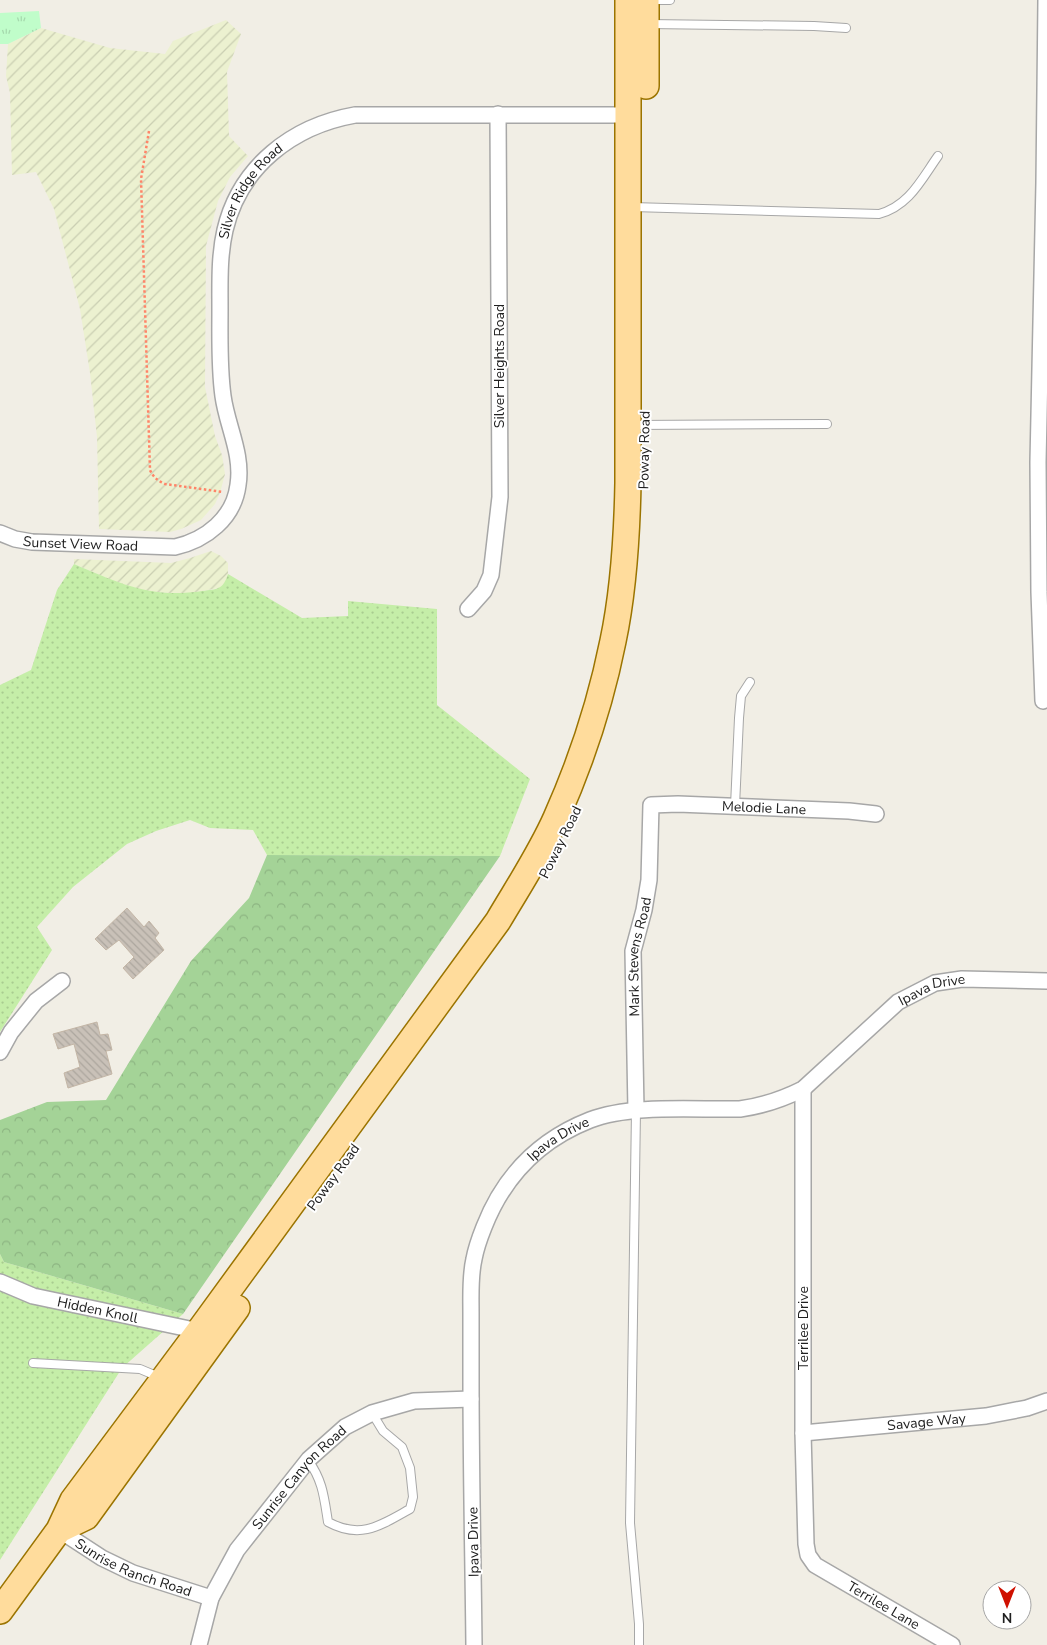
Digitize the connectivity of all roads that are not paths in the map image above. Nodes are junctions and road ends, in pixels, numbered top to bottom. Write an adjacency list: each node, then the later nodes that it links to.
1 (628, 0): 5 (main road, Poway Road)
2 (653, 0): 3 (lane)
3 (670, 0)
4 (1046, 0): 10 (street)
5 (640, 16): 6 (lane); 8 (main road, Poway Road)
6 (846, 28)
7 (498, 114): 8 (street, Silver Ridge Road); 17 (street, Silver Ridge Road); 18 (street, Silver Heights Road)
8 (637, 115): 11 (main road, Poway Road)
9 (938, 156): 11 (lane)
10 (1046, 183): 12 (street)
11 (636, 207): 15 (main road, Poway Road)
12 (1043, 372): 13 (street)
13 (1043, 418): 20 (street)
14 (827, 424): 15 (lane)
15 (636, 425): 30 (main road, Poway Road); 32 (main road, Poway Road)
16 (0, 533): 17 (street, Sunset View Road)
17 (163, 547)
18 (468, 608)
19 (750, 682): 22 (lane)
20 (1044, 702)
21 (651, 805): 22 (street, Melodie Lane); 28 (street, Mark Stevens Road)
22 (735, 806): 23 (street, Melodie Lane)
23 (876, 814)
24 (62, 981): 26 (street)
25 (1047, 981): 27 (street, Ipava Drive)
26 (0, 1052)
27 (803, 1089): 28 (street, Ipava Drive); 36 (street, Terrilee Drive)
28 (636, 1110): 33 (street, Ipava Drive); 44 (lane)
29 (0, 1282): 30 (street, Hidden Knoll)
30 (199, 1331): 32 (main road, Poway Road)
31 (33, 1363): 32 (lane)
32 (172, 1383): 38 (main road, Poway Road)
33 (471, 1398): 35 (street, Sunrise Canyon Road); 43 (street, Ipava Drive)
34 (1047, 1401): 36 (street, Savage Way)
35 (372, 1413): 37 (street, Sunrise Canyon Road); 37 (lane)
36 (803, 1432): 39 (street, Terrilee Drive)
37 (308, 1460): 40 (street, Sunrise Canyon Road)
38 (59, 1530): 40 (street, Sunrise Ranch Road); 41 (main road, Poway Road)
39 (815, 1565): 45 (street, Terrilee Lane)
40 (211, 1598): 42 (street, Sunrise Canyon Road)
41 (0, 1611)
42 (199, 1645)
43 (474, 1645)
44 (639, 1645)
45 (952, 1645)

